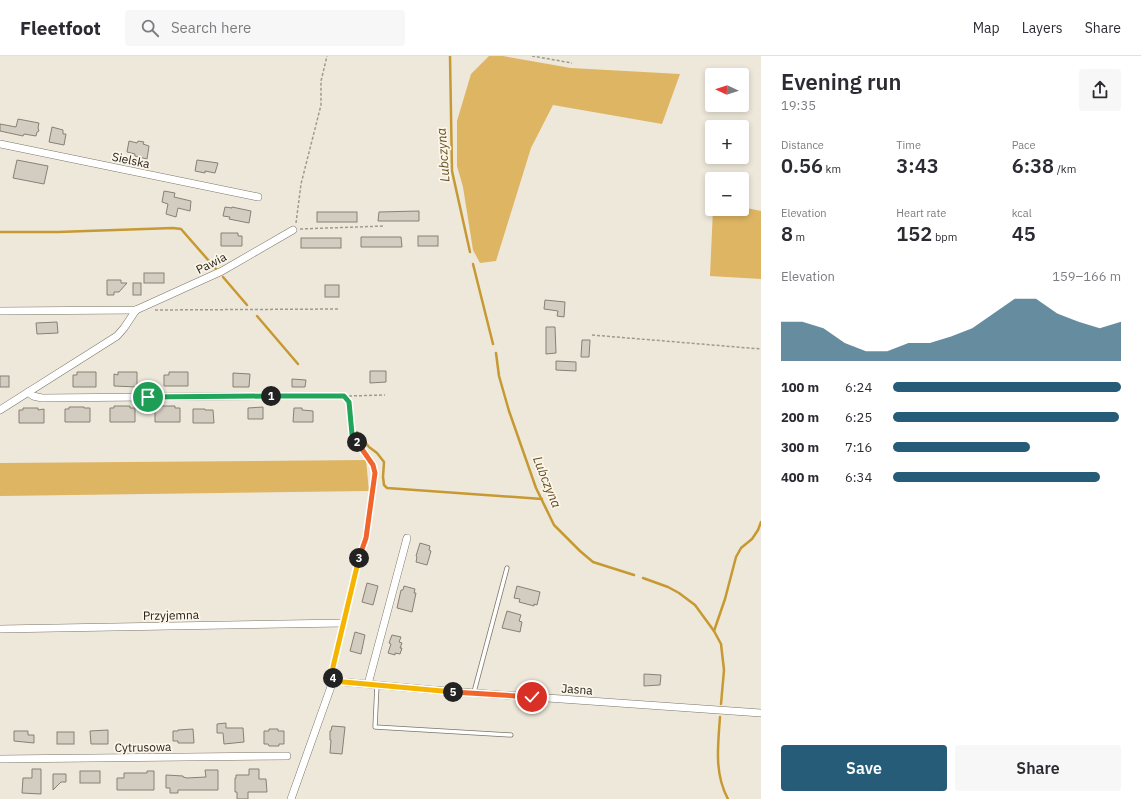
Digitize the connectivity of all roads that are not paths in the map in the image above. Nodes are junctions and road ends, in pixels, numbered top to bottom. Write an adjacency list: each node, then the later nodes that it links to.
1 (0, 144): 2 (street, Sielska)
2 (258, 197)
3 (294, 229): 4 (street, Pawia)
4 (136, 310): 5 (street, Pawia); 6 (street)
5 (0, 311)
6 (28, 392): 7 (street); 8 (street)
7 (341, 396)
8 (0, 410)
9 (407, 538): 13 (street)
10 (507, 568): 15 (lane)
11 (343, 623): 12 (street, Przyjemna)
12 (0, 629)
13 (368, 684): 14 (street, Jasna); 20 (street, Jasna)
14 (377, 685): 15 (street, Jasna); 17 (lane)
15 (474, 693): 16 (street, Jasna)
16 (761, 713)
17 (511, 735)
18 (287, 756): 19 (street, Cytrusowa)
19 (0, 759)
20 (291, 799)

